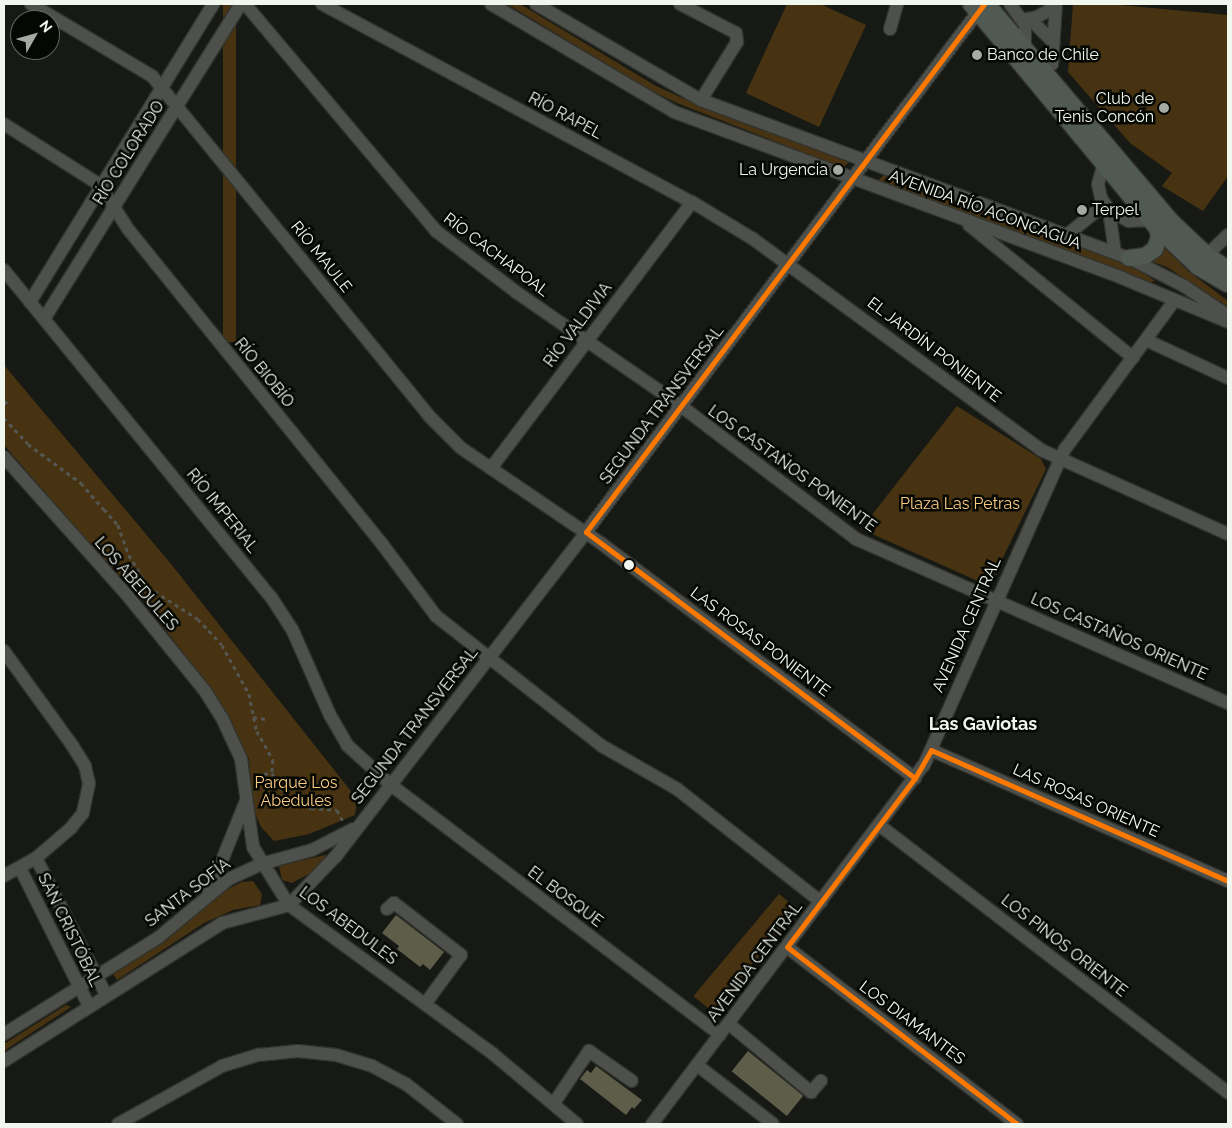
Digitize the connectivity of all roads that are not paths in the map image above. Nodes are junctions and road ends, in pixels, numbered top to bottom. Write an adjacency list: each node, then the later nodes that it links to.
1 (31, 4): 17 (street, RÍO MAULE)
2 (213, 4): 17 (street, RÍO COLORADO)
3 (243, 4): 19 (street, RÍO COLORADO); 44 (street, RÍO CACHAPOAL)
4 (322, 4): 25 (street, RÍO RAPEL)
5 (491, 4): 23 (street, AVENIDA RÍO ACONCAGUA)
6 (536, 4): 18 (street, AVENIDA RÍO ACONCAGUA)
7 (680, 4): 18 (street)
8 (897, 4): 13 (street)
9 (1010, 4): 12 (street)
10 (1056, 5): 12 (street); 14 (street)
11 (980, 6): 15 (main road); 16 (main road); 21 (street, SEGUNDA TRANSVERSAL)
12 (1026, 19): 14 (street); 15 (street)
13 (890, 29)
14 (1053, 42): 16 (street)
15 (1025, 49): 16 (main road)
16 (1039, 76): 22 (main road); 33 (main road)
17 (161, 86): 19 (street, RÍO MAULE); 24 (street, RÍO COLORADO)
18 (701, 100): 21 (street, AVENIDA RÍO ACONCAGUA)
19 (178, 106): 26 (street, RÍO COLORADO); 51 (street, RÍO MAULE)
20 (4, 124): 24 (street, RÍO BIOBÍO)
21 (867, 161): 23 (street, SEGUNDA TRANSVERSAL); 30 (street, AVENIDA RÍO ACONCAGUA)
22 (1104, 163): 27 (street); 29 (main road)
23 (854, 179): 28 (street, AVENIDA RÍO ACONCAGUA); 34 (street, SEGUNDA TRANSVERSAL)
24 (100, 185): 26 (street, RÍO BIOBÍO); 39 (street, RÍO COLORADO)
25 (692, 202): 34 (street, RÍO RAPEL); 44 (street, RÍO VALDIVIA)
26 (115, 207): 41 (street, RÍO COLORADO); 57 (street, RÍO BIOBÍO)
27 (1107, 207): 29 (street); 30 (street); 32 (street)
28 (960, 217): 38 (street, AVENIDA RÍO ACONCAGUA); 45 (street)
29 (1154, 224): 32 (main road); 33 (main road)
30 (1067, 235): 32 (street, AVENIDA RÍO ACONCAGUA)
31 (1228, 235): 33 (street)
32 (1122, 256): 40 (street, AVENIDA RÍO ACONCAGUA)
33 (1203, 261): 36 (main road); 37 (main road)
34 (790, 263): 47 (street, SEGUNDA TRANSVERSAL); 49 (street, EL JARDÍN PONIENTE)
35 (4, 270): 39 (street, RÍO IMPERIAL)
36 (1228, 270)
37 (1228, 284)
38 (1175, 300): 42 (street, AVENIDA RÍO ACONCAGUA); 43 (street, AVENIDA CENTRAL)
39 (30, 302): 41 (street, RÍO IMPERIAL)
40 (1228, 316)
41 (44, 319): 61 (street, RÍO IMPERIAL)
42 (1228, 322)
43 (1146, 340): 45 (street, AVENIDA CENTRAL); 46 (street)
44 (586, 341): 47 (street, RÍO CACHAPOAL); 51 (street, RÍO VALDIVIA)
45 (1133, 358): 49 (street, AVENIDA CENTRAL)
46 (1228, 378)
47 (681, 406): 53 (street, SEGUNDA TRANSVERSAL); 55 (street, LOS CASTAÑOS PONIENTE)
48 (4, 457): 52 (street, LOS ABEDULES)
49 (1061, 459): 54 (street, EL JARDÍN PONIENTE); 55 (street, AVENIDA CENTRAL)
50 (4, 465): 52 (street)
51 (491, 468): 53 (street, RÍO MAULE)
52 (16, 473): 62 (street, LOS ABEDULES)
53 (586, 532): 57 (street, SEGUNDA TRANSVERSAL); 60 (street, LAS ROSAS PONIENTE)
54 (1228, 534)
55 (996, 600): 58 (street, LOS CASTAÑOS ORIENTE); 59 (street, AVENIDA CENTRAL)
56 (4, 651): 65 (street, SAN CRISTÓBAL)
57 (488, 659): 61 (street, SEGUNDA TRANSVERSAL); 71 (street, RÍO BIOBÍO)
58 (1228, 703)
59 (931, 750): 60 (street, AVENIDA CENTRAL); 69 (street, LAS ROSAS ORIENTE)
60 (915, 778): 64 (street, AVENIDA CENTRAL)
61 (391, 785): 63 (street, SEGUNDA TRANSVERSAL); 82 (street, EL BOSQUE)
62 (246, 801): 66 (street, LOS ABEDULES); 70 (street)
63 (361, 823): 66 (street, SANTA SOFÍA); 72 (street)
64 (879, 825): 71 (street, AVENIDA CENTRAL); 87 (street, LOS PINOS ORIENTE)
65 (36, 858): 67 (street, SAN CRISTÓBAL); 75 (street, SAN CRISTÓBAL)
66 (261, 864): 70 (street, SANTA SOFÍA); 72 (street, LOS ABEDULES)
67 (20, 868): 68 (street, SAN CRISTÓBAL); 76 (street, SAN CRISTÓBAL)
68 (4, 876)
69 (1228, 881)
70 (207, 897): 75 (street, SANTA SOFÍA)
71 (821, 902): 74 (street, AVENIDA CENTRAL)
72 (289, 905): 77 (street); 78 (street, LOS ABEDULES)
73 (387, 909): 78 (street)
74 (787, 947): 80 (street, AVENIDA CENTRAL); 94 (street, LOS DIAMANTES)
75 (96, 977): 76 (street, SANTA SOFÍA); 77 (street, SAN CRISTÓBAL)
76 (79, 988): 79 (street, SAN CRISTÓBAL); 81 (street, SANTA SOFÍA)
77 (106, 995): 79 (street)
78 (425, 1004): 88 (street, LOS ABEDULES)
79 (89, 1006): 83 (street)
80 (728, 1024): 82 (street, AVENIDA CENTRAL); 85 (street)
81 (4, 1034)
82 (720, 1035): 84 (street, AVENIDA CENTRAL)
83 (4, 1061)
84 (697, 1065): 92 (street, AVENIDA CENTRAL); 93 (street)
85 (821, 1080)
86 (632, 1081): 88 (street)
87 (1228, 1093)
88 (554, 1103): 91 (street, LOS ABEDULES)
89 (118, 1124): 90 (street)
90 (457, 1124)
91 (577, 1124)
92 (652, 1124)
93 (773, 1124)
94 (1017, 1124)

